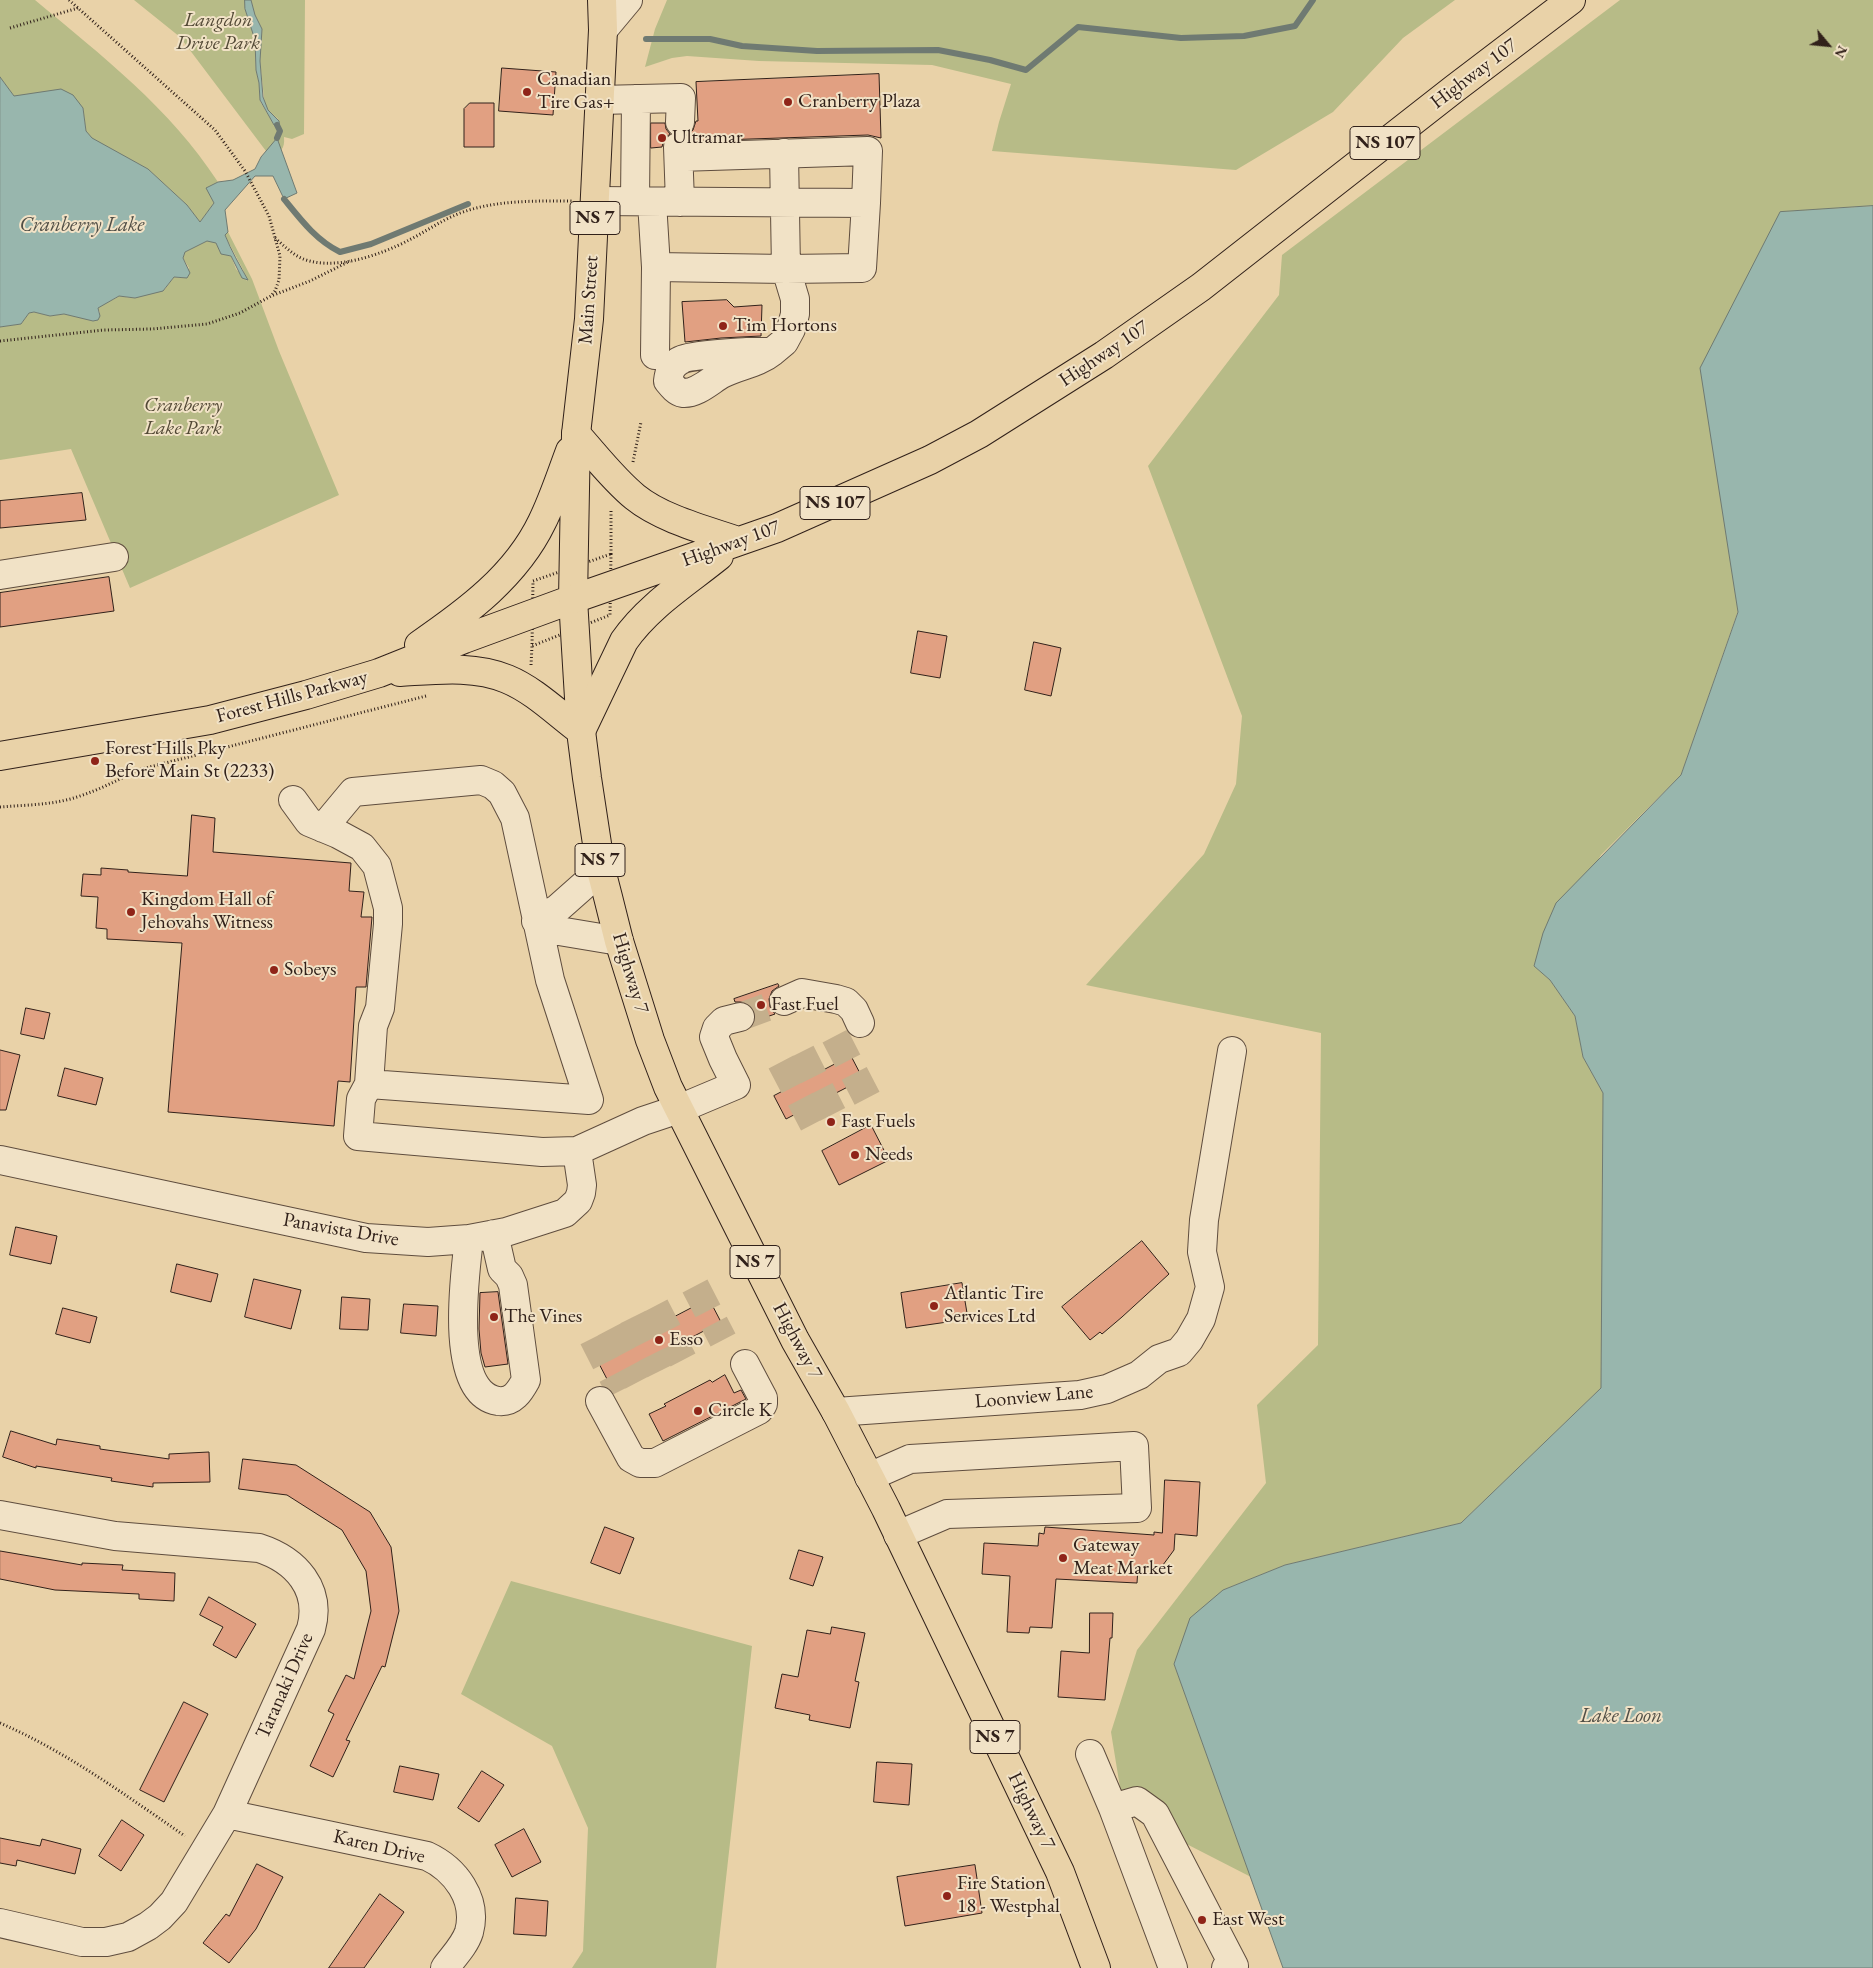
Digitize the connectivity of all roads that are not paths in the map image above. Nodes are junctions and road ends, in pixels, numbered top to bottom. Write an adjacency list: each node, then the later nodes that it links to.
1 (602, 0): 4 (main road, Main Street / NS 7)
2 (628, 0): 4 (street)
3 (1571, 0): 19 (main road, Highway 107 / NS 107)
4 (602, 30): 6 (main road, Main Street / NS 7)
5 (636, 99): 6 (street); 7 (street); 10 (street)
6 (600, 100): 9 (main road, Main Street / NS 7)
7 (679, 142): 8 (street); 11 (street)
8 (784, 153): 12 (street); 13 (street)
9 (596, 201): 10 (street); 18 (main road, Main Street / NS 7)
10 (644, 202): 11 (street); 14 (street)
11 (680, 202): 12 (street)
12 (784, 203): 13 (street); 15 (street)
13 (866, 203): 15 (street)
14 (656, 267): 15 (street); 17 (street)
15 (786, 269): 16 (street)
16 (772, 352)
17 (655, 355)
18 (576, 434): 19 (main road); 22 (main road, Main Street / NS 7); 23 (main road)
19 (738, 541): 22 (main road, Highway 107 / NS 107); 24 (main road)
20 (114, 556): 21 (street)
21 (0, 576)
22 (573, 599): 23 (main road, Forest Hills Parkway); 24 (main road, Highway 7 / NS 7)
23 (379, 673): 24 (main road); 25 (main road, Forest Hills Parkway)
24 (582, 731): 28 (main road, Highway 7 / NS 7)
25 (0, 756)
26 (293, 800): 27 (street)
27 (323, 828): 29 (street); 35 (street)
28 (601, 870): 29 (street); 30 (main road, Highway 7 / NS 7)
29 (536, 921): 30 (street); 35 (street)
30 (619, 941): 36 (main road, Highway 7 / NS 7)
31 (784, 1001): 33 (street)
32 (740, 1017): 36 (street)
33 (860, 1023)
34 (1232, 1050): 44 (street, Loonview Lane)
35 (369, 1084): 37 (street)
36 (679, 1109): 37 (street); 44 (main road, Highway 7 / NS 7)
37 (577, 1151): 39 (street, Panavista Drive)
38 (0, 1160): 39 (street, Panavista Drive)
39 (481, 1237): 40 (street); 41 (street)
40 (509, 1276): 41 (street); 41 (street)
41 (465, 1282)
42 (745, 1364): 43 (street)
43 (600, 1401)
44 (836, 1412): 45 (main road, Highway 7 / NS 7)
45 (869, 1477): 47 (main road, Highway 7 / NS 7); 47 (street)
46 (0, 1515): 50 (street, Taranaki Drive)
47 (898, 1535): 53 (main road, Highway 7 / NS 7)
48 (1090, 1754): 49 (street)
49 (1113, 1808): 54 (street); 55 (street)
50 (227, 1814): 51 (street, Taranaki Drive); 52 (street, Karen Drive)
51 (0, 1922)
52 (446, 1968)
53 (1096, 1968)
54 (1173, 1968)
55 (1226, 1968)

